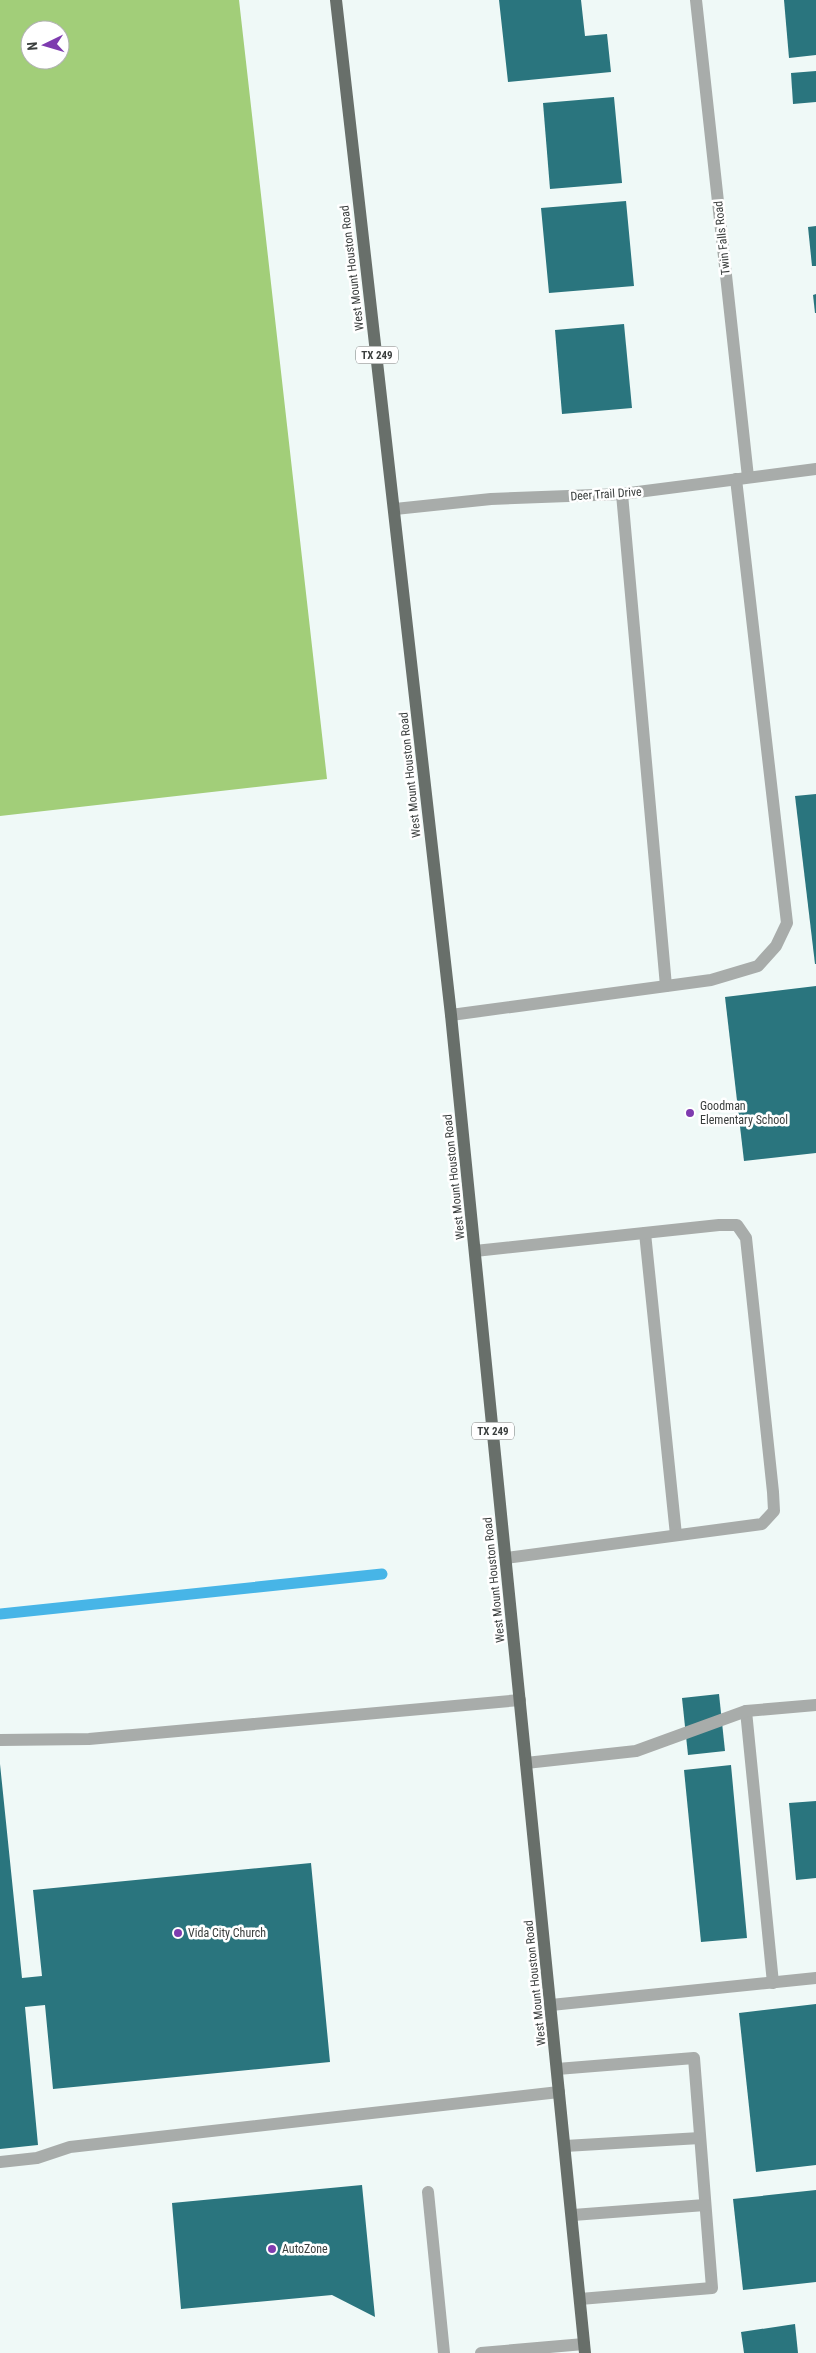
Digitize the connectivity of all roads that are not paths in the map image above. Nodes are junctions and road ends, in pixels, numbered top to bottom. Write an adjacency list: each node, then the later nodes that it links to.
1 (336, 0): 6 (main road, West Mount Houston Road / TX 249)
2 (696, 0): 4 (street, Twin Falls Road)
3 (816, 469): 4 (street, Deer Trail Drive)
4 (742, 478): 5 (street, Deer Trail Drive); 7 (street, Twin Falls Road)
5 (622, 494): 6 (street, Deer Trail Drive); 7 (street)
6 (395, 509): 8 (main road, West Mount Houston Road / TX 249)
7 (666, 986): 8 (street, Twin Falls Road)
8 (451, 1015): 10 (main road, West Mount Houston Road / TX 249)
9 (645, 1233): 10 (street); 11 (street); 11 (street)
10 (475, 1251): 12 (main road, West Mount Houston Road / TX 249)
11 (676, 1536): 12 (street)
12 (506, 1558): 13 (main road, West Mount Houston Road / TX 249)
13 (520, 1700): 16 (street); 17 (main road, West Mount Houston Road / TX 249)
14 (816, 1705): 15 (street)
15 (746, 1711): 17 (street); 19 (street)
16 (0, 1740)
17 (526, 1763): 20 (main road, West Mount Houston Road / TX 249)
18 (816, 1978): 19 (street)
19 (772, 1983): 20 (street)
20 (551, 2005): 21 (main road, West Mount Houston Road / TX 249)
21 (557, 2069): 22 (main road, West Mount Houston Road / TX 249); 23 (street)
22 (559, 2092): 24 (main road, West Mount Houston Road / TX 249); 25 (street)
23 (700, 2138): 24 (street); 27 (street)
24 (565, 2146): 28 (main road, West Mount Houston Road / TX 249)
25 (0, 2162)
26 (428, 2192): 31 (street)
27 (706, 2205): 28 (street); 29 (street)
28 (573, 2215): 29 (main road, West Mount Houston Road / TX 249)
29 (580, 2299): 30 (main road, West Mount Houston Road / TX 249)
30 (584, 2349): 32 (street)
31 (444, 2353)
32 (480, 2353)

